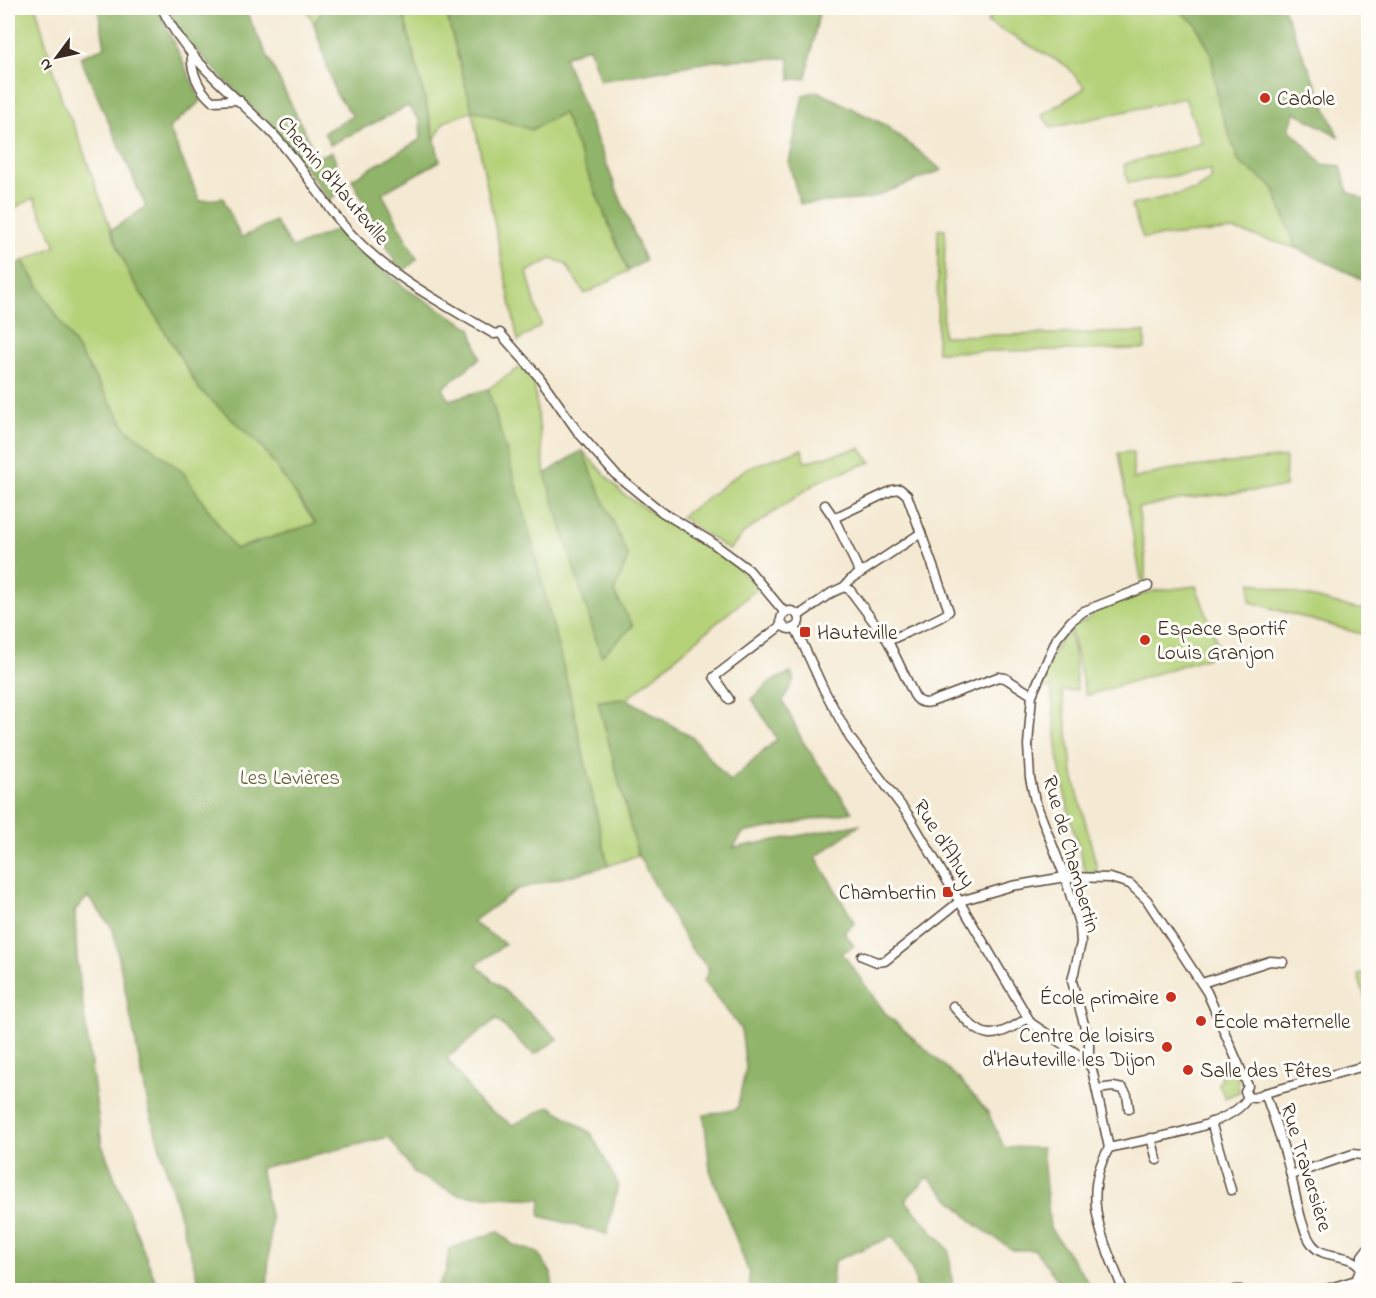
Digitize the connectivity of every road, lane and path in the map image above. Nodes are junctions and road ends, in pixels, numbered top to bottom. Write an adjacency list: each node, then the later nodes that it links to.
1 (162, 8): 2 (street, Chemin d'Hauteville)
2 (192, 54): 3 (street, Chemin d'Hauteville); 3 (street)
3 (239, 100): 10 (street, Chemin d'Hauteville)
4 (825, 505): 5 (street)
5 (834, 518): 6 (street); 7 (street)
6 (921, 533): 7 (street); 14 (street)
7 (860, 573): 9 (street)
8 (1148, 586): 15 (street, Rue de Chambertin)
9 (844, 587): 11 (street); 14 (street)
10 (785, 613): 11 (street); 12 (street)
11 (798, 616): 13 (street)
12 (783, 624): 13 (street); 16 (street)
13 (795, 627): 18 (street, Rue d'Ahuy)
14 (888, 641): 15 (street)
15 (1032, 695): 17 (street, Rue de Chambertin)
16 (729, 699)
17 (1065, 878): 18 (street); 21 (street); 24 (street, Rue de Chambertin)
18 (960, 901): 19 (street); 23 (street, Rue d'Ahuy)
19 (862, 956)
20 (1283, 962): 21 (street)
21 (1202, 983): 26 (street)
22 (953, 1006): 23 (street)
23 (1028, 1018): 24 (street, Rue d'Ahuy)
24 (1085, 1059): 27 (street, Rue de Chambertin)
25 (1368, 1065): 28 (street)
26 (1248, 1086): 28 (street); 29 (street)
27 (1097, 1089): 30 (street); 33 (street, Rue de Chambertin)
28 (1262, 1094): 29 (street); 36 (street, Rue Traversière)
29 (1248, 1097): 31 (street)
30 (1129, 1109)
31 (1211, 1122): 32 (street); 37 (street)
32 (1150, 1138): 33 (street); 35 (street)
33 (1110, 1148): 40 (street)
34 (1368, 1159): 36 (street)
35 (1157, 1160)
36 (1291, 1175): 39 (street, Rue Traversière)
37 (1231, 1190)
38 (1368, 1248): 39 (street)
39 (1361, 1268): 43 (street); 44 (street)
40 (1123, 1290)
41 (1235, 1290): 42 (street)
42 (1241, 1290)
43 (1324, 1290)
44 (1368, 1290)

